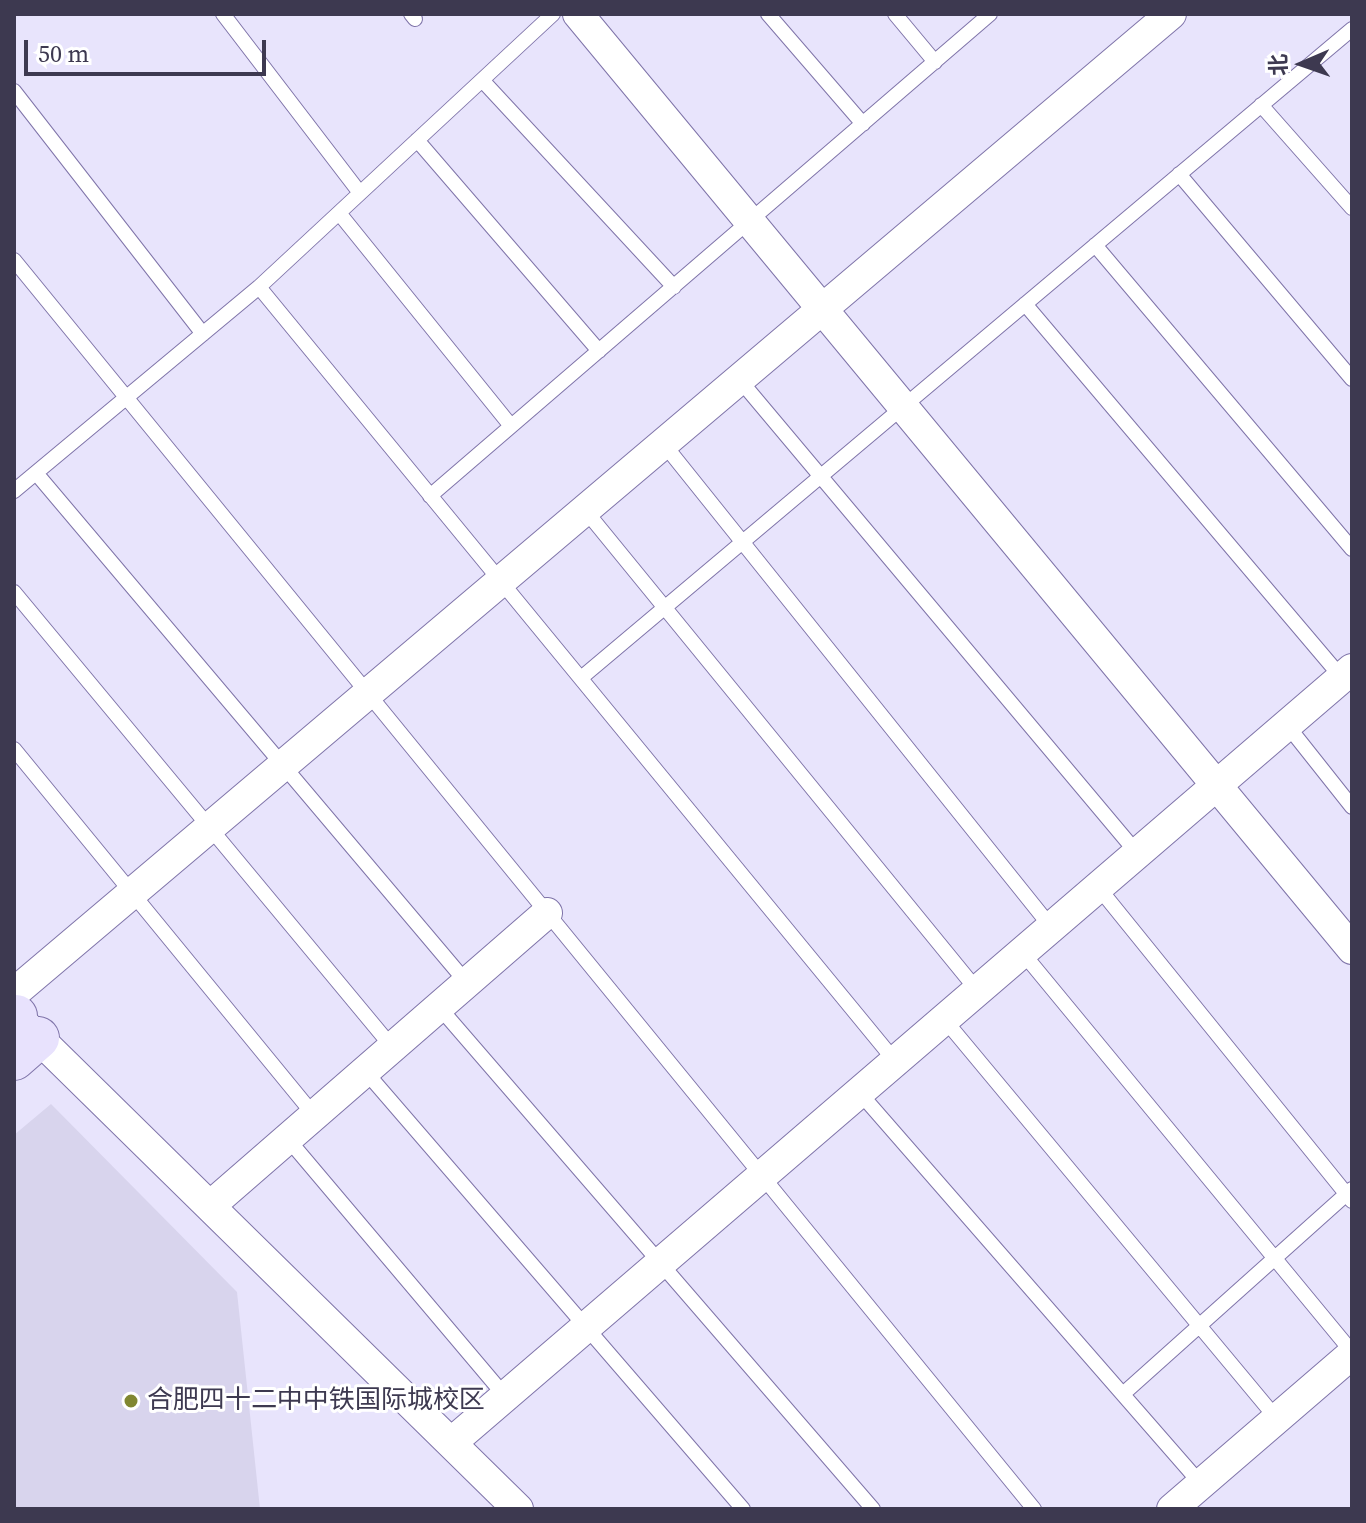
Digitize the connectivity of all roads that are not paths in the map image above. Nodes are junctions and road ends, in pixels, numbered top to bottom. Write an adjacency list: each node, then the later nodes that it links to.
1 (223, 14): 16 (lane)
2 (553, 14): 10 (lane)
3 (578, 14): 19 (street)
4 (768, 14): 13 (lane)
5 (895, 14): 9 (lane)
6 (990, 14): 9 (lane)
7 (1171, 14): 25 (street)
8 (1352, 29): 12 (lane)
9 (935, 62): 13 (lane)
10 (482, 80): 14 (lane); 23 (lane)
11 (14, 91): 26 (lane)
12 (1261, 105): 15 (lane); 17 (lane)
13 (863, 124): 19 (lane)
14 (417, 140): 16 (lane); 27 (lane)
15 (1179, 174): 20 (lane); 29 (lane)
16 (360, 193): 18 (lane)
17 (1352, 208)
18 (339, 213): 22 (lane); 32 (lane)
19 (750, 221): 23 (lane); 25 (street)
20 (1095, 245): 24 (lane); 40 (lane)
21 (14, 260): 30 (lane)
22 (259, 287): 26 (lane); 37 (lane)
23 (674, 287): 27 (lane)
24 (1025, 304): 31 (lane); 44 (lane)
25 (822, 309): 28 (street); 31 (street)
26 (203, 334): 30 (lane)
27 (599, 351): 32 (lane)
28 (739, 379): 33 (street); 35 (lane)
29 (1352, 379)
30 (126, 397): 34 (lane); 46 (lane)
31 (903, 407): 35 (lane); 50 (street)
32 (511, 426): 37 (lane)
33 (663, 443): 38 (street); 39 (lane)
34 (36, 473): 36 (lane); 49 (lane)
35 (821, 476): 39 (lane); 53 (lane)
36 (14, 491)
37 (430, 496): 41 (lane)
38 (585, 510): 41 (street); 43 (lane)
39 (742, 542): 43 (lane); 57 (lane)
40 (1352, 549)
41 (501, 581): 45 (lane); 46 (street)
42 (14, 592): 52 (lane)
43 (665, 607): 45 (lane); 61 (lane)
44 (1347, 674): 47 (street)
45 (581, 678): 66 (lane)
46 (368, 693): 49 (street); 56 (lane)
47 (1287, 725): 50 (street); 51 (lane)
48 (14, 749): 55 (lane)
49 (283, 765): 52 (street); 60 (lane)
50 (1216, 785): 53 (street); 58 (street)
51 (1352, 807)
52 (209, 827): 55 (street); 65 (lane)
53 (1137, 853): 54 (street)
54 (1098, 887): 57 (street); 72 (lane)
55 (132, 893): 64 (street); 69 (lane)
56 (547, 913): 60 (street); 71 (lane)
57 (1051, 927): 59 (street)
58 (1352, 949)
59 (1022, 952): 61 (street); 74 (lane)
60 (467, 983): 62 (street)
61 (977, 990): 63 (street)
62 (439, 1007): 65 (street); 75 (lane)
63 (944, 1019): 66 (street); 76 (lane)
64 (18, 1023): 73 (street)
65 (392, 1047): 67 (street)
66 (895, 1061): 68 (street)
67 (365, 1071): 69 (street); 77 (lane)
68 (859, 1092): 71 (street); 79 (lane)
69 (314, 1115): 70 (street)
70 (287, 1138): 73 (street); 80 (lane)
71 (762, 1175): 75 (street); 87 (lane)
72 (1350, 1194): 74 (lane)
73 (210, 1206): 82 (street)
74 (1275, 1258): 76 (lane); 78 (lane)
75 (660, 1263): 77 (street); 86 (lane)
76 (1199, 1326): 79 (lane); 81 (lane)
77 (586, 1327): 80 (street); 85 (lane)
78 (1352, 1353): 81 (street)
79 (1123, 1394): 83 (lane)
80 (505, 1396): 82 (street)
81 (1277, 1419): 83 (street)
82 (451, 1443): 84 (street)
83 (1201, 1484): 88 (street)
84 (518, 1509)
85 (743, 1509)
86 (873, 1509)
87 (1034, 1509)
88 (1172, 1509)

